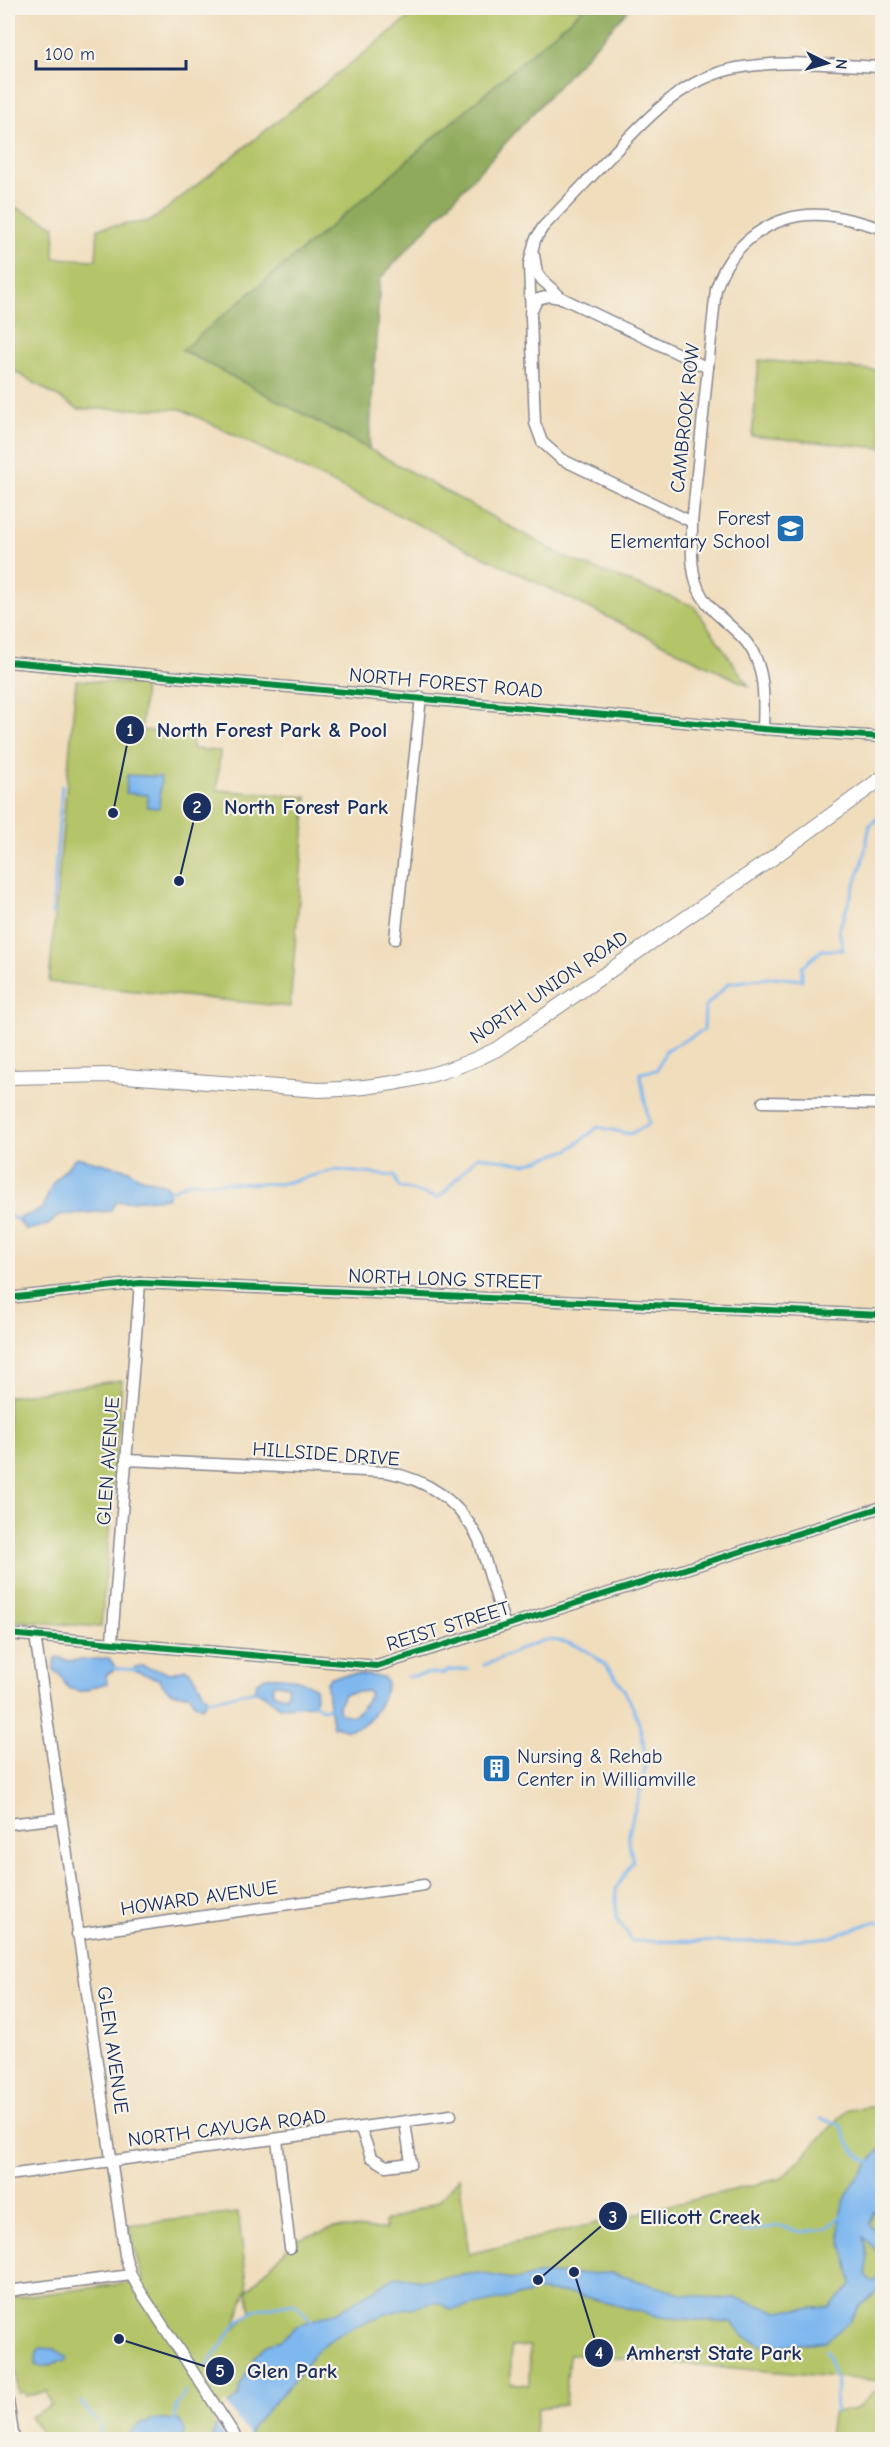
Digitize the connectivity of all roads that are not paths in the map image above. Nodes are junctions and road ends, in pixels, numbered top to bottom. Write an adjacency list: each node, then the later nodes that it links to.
1 (882, 67): 3 (street)
2 (881, 228): 6 (street, CAMBROOK ROW)
3 (536, 240): 4 (street); 5 (street)
4 (562, 298): 5 (street); 6 (street)
5 (530, 313): 7 (street)
6 (708, 368): 7 (street, CAMBROOK ROW)
7 (692, 522): 10 (street, CAMBROOK ROW)
8 (8, 662): 9 (street, NORTH FOREST ROAD)
9 (421, 697): 10 (street, NORTH FOREST ROAD); 13 (street)
10 (763, 729): 11 (street, NORTH FOREST ROAD)
11 (882, 736)
12 (882, 778): 14 (main road, NORTH UNION ROAD)
13 (395, 939)
14 (8, 1077)
15 (763, 1102): 16 (street)
16 (882, 1104)
17 (140, 1283): 18 (street, NORTH LONG STREET); 19 (street, NORTH LONG STREET); 20 (street, GLEN AVENUE)
18 (8, 1298)
19 (882, 1315)
20 (126, 1460): 22 (street, HILLSIDE DRIVE); 25 (street, GLEN AVENUE)
21 (882, 1507): 22 (street, REIST STREET)
22 (505, 1626): 25 (street, REIST STREET)
23 (8, 1634): 24 (street, REIST STREET)
24 (35, 1635): 25 (street, REIST STREET); 26 (street, GLEN AVENUE)
25 (112, 1641)
26 (61, 1818): 27 (street); 29 (street, GLEN AVENUE)
27 (8, 1824)
28 (424, 1885): 29 (street, HOWARD AVENUE)
29 (77, 1934): 34 (street, GLEN AVENUE)
30 (450, 2115): 31 (street, NORTH CAYUGA ROAD)
31 (405, 2122): 32 (street, NORTH CAYUGA ROAD); 32 (street)
32 (361, 2129): 33 (street, NORTH CAYUGA ROAD)
33 (276, 2140): 34 (street, NORTH CAYUGA ROAD); 36 (street)
34 (112, 2161): 35 (street, NORTH CAYUGA ROAD); 37 (street, GLEN AVENUE)
35 (8, 2175)
36 (290, 2248)
37 (131, 2275): 38 (street); 41 (street, GLEN AVENUE)
38 (8, 2291)
39 (8, 2401): 40 (street)
40 (14, 2439)
41 (238, 2439)

